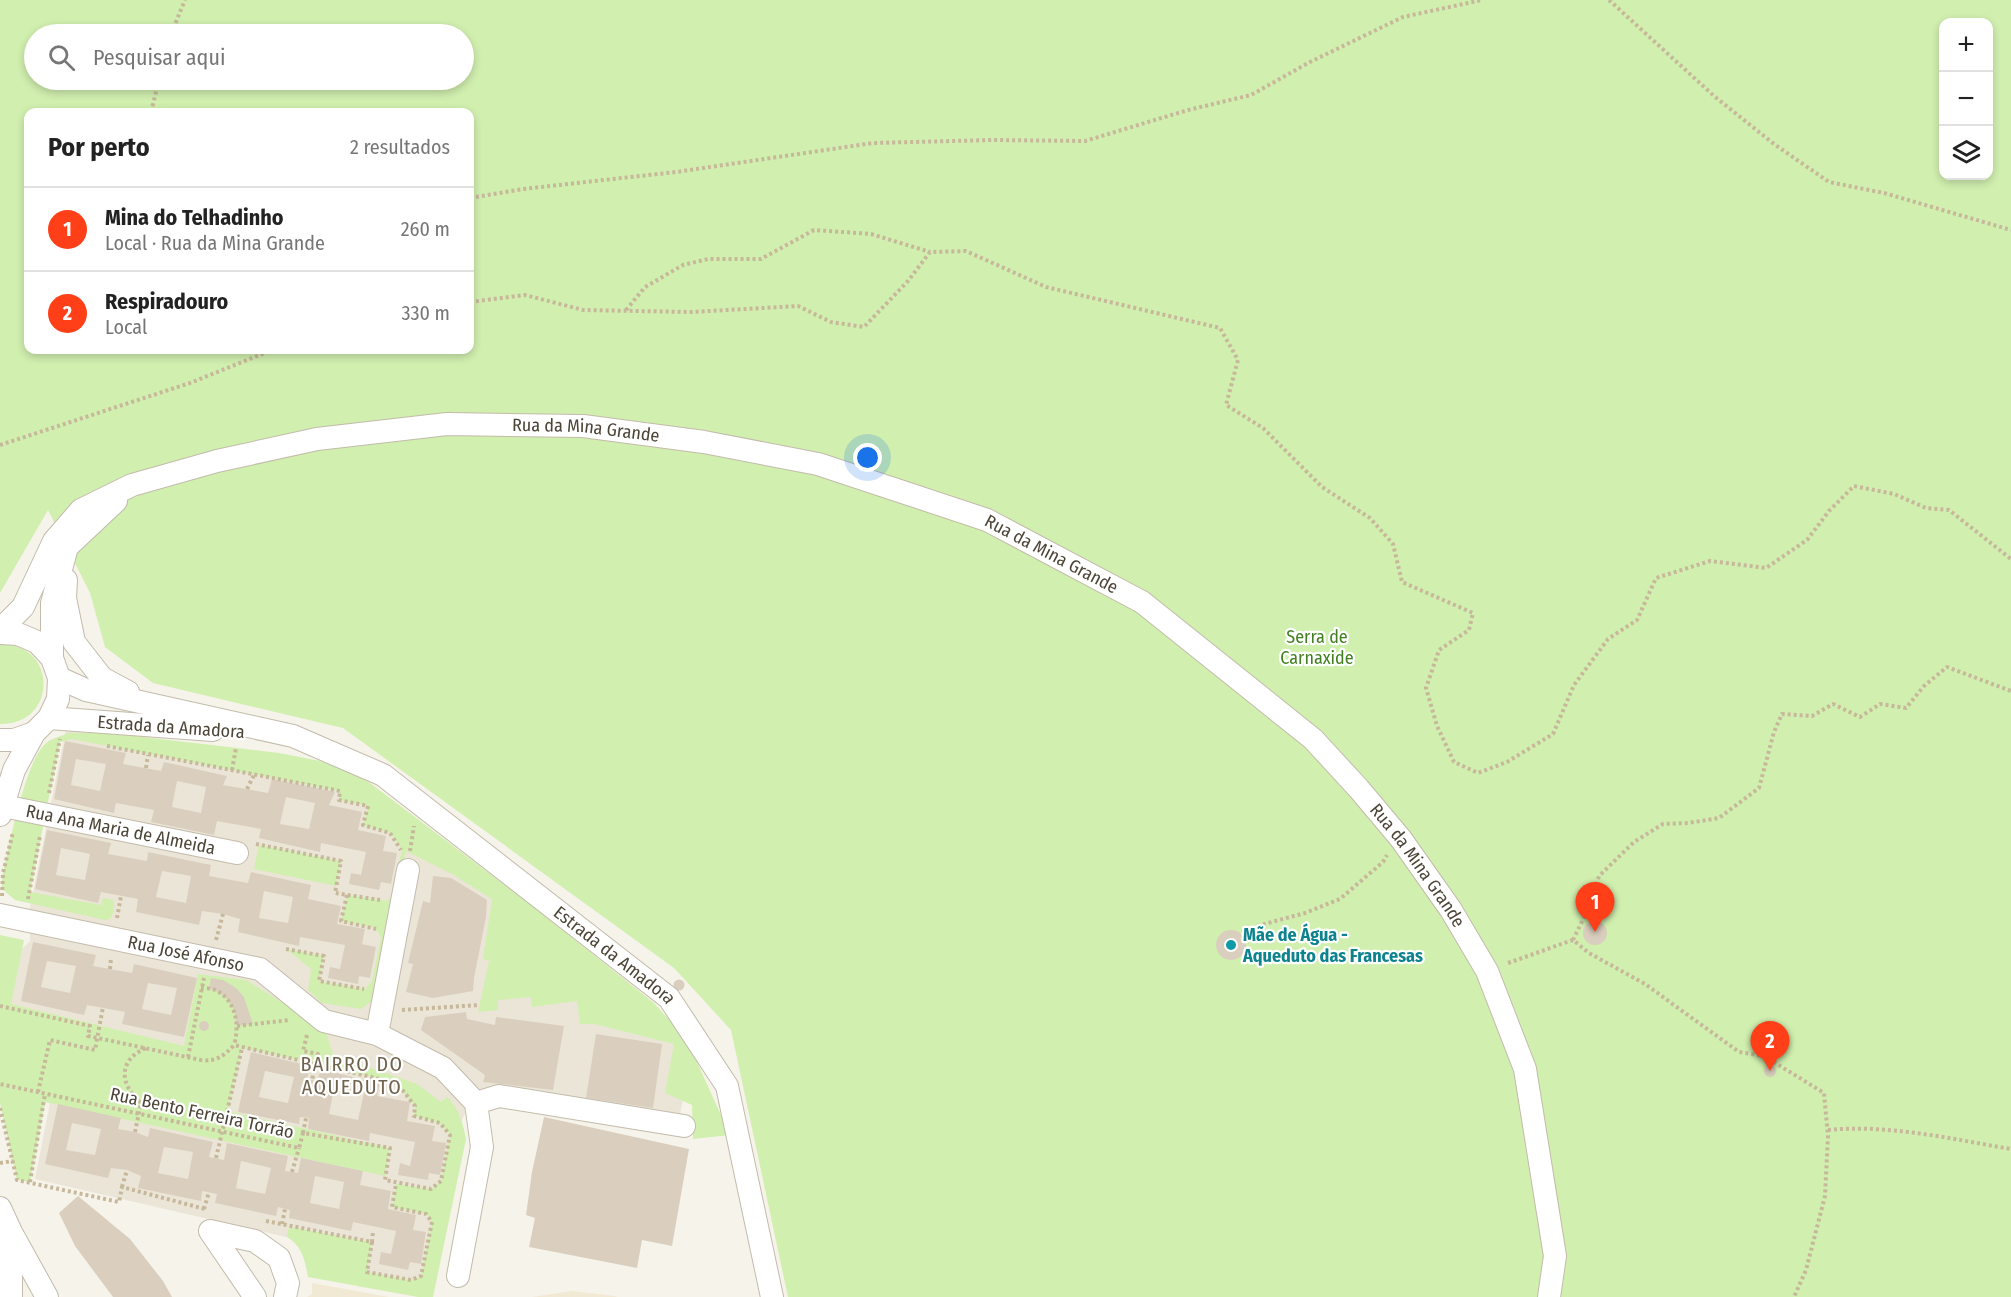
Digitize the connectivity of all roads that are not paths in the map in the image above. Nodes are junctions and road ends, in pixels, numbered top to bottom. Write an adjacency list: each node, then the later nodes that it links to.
1 (132, 485): 2 (street, Rua da Mina Grande); 3 (street, Rua da Mina Grande); 24 (street, Rua da Mina Grande)
2 (67, 547): 4 (street); 5 (street)
3 (0, 632): 4 (street, Estrada da Amadora)
4 (55, 668): 5 (street, Estrada da Amadora); 6 (street)
5 (150, 704): 7 (street, Estrada da Amadora)
6 (49, 732): 7 (street, Estrada da Amadora); 8 (street, Estrada da Amadora); 9 (street)
7 (293, 736): 23 (street, Estrada da Amadora)
8 (0, 740)
9 (7, 811): 10 (street, Rua Ana Maria de Almeida)
10 (237, 853)
11 (404, 865): 13 (street)
12 (0, 915): 13 (street, Rua José Afonso)
13 (377, 1034): 14 (street, Rua José Afonso)
14 (476, 1103): 15 (street); 18 (street)
15 (684, 1126)
16 (0, 1208): 17 (street)
17 (10, 1233): 19 (street); 20 (street)
18 (458, 1276)
19 (10, 1297)
20 (47, 1297)
21 (255, 1297): 22 (street)
22 (285, 1297)
23 (772, 1297)
24 (1549, 1297)

